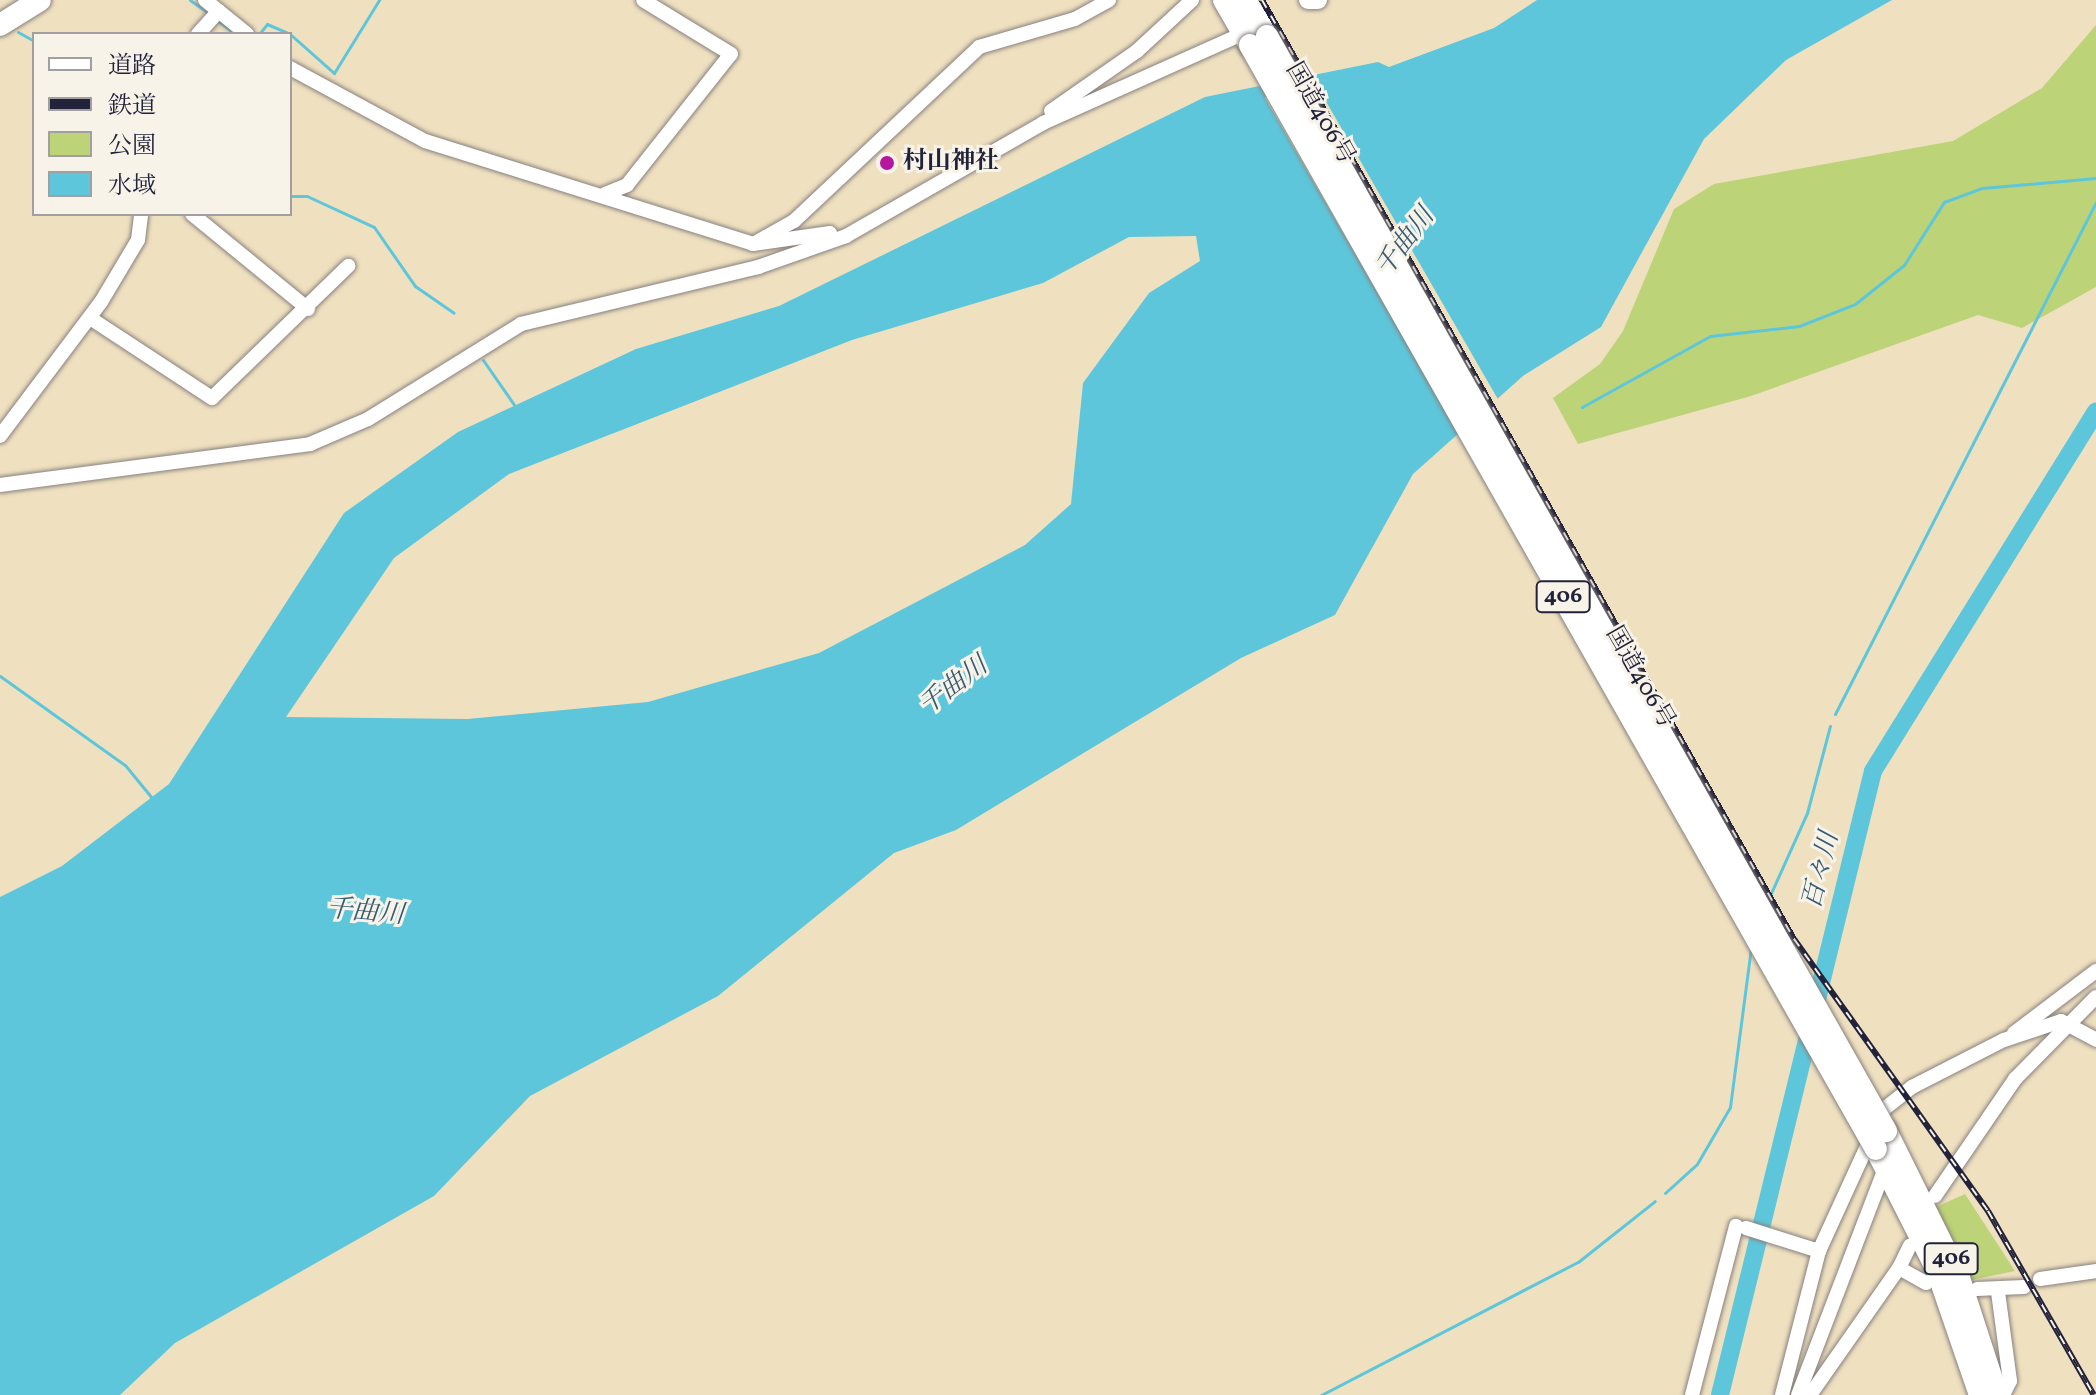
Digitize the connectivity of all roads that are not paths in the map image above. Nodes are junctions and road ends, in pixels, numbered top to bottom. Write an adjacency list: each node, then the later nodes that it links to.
1 (40, 0): 11 (highway)
2 (205, 0): 10 (street)
3 (643, 0): 17 (street)
4 (1109, 0): 21 (street)
5 (1190, 0): 16 (street)
6 (1224, 0): 14 (highway, 国道406号 / 406)
7 (1245, 0): 14 (highway, 国道406号 / 406)
8 (1308, 0): 9 (main road)
9 (1318, 0)
10 (219, 11): 12 (street); 13 (street)
11 (0, 25)
12 (200, 32)
13 (245, 32)
14 (1253, 38): 16 (street); 35 (highway, 国道406号 / 406, bridge)
15 (292, 69): 17 (street)
16 (1043, 123): 20 (street)
17 (605, 194): 21 (street)
18 (141, 216): 24 (street)
19 (194, 216): 23 (street)
20 (846, 236): 21 (street); 28 (street)
21 (753, 244)
22 (348, 266): 23 (street)
23 (308, 309): 24 (street)
24 (90, 318): 25 (street)
25 (5, 419): 26 (street)
26 (0, 436)
27 (0, 475): 28 (street)
28 (30, 477): 29 (street)
29 (0, 485)
30 (2096, 971): 33 (street)
31 (2096, 997): 32 (street)
32 (2072, 1024): 33 (street); 34 (street); 36 (street)
33 (2004, 1040): 38 (street)
34 (2096, 1040)
35 (1883, 1148): 48 (street); 50 (highway, 国道406号 / 406); 51 (highway, 国道406号 / 406)
36 (1935, 1196)
37 (1910, 1245): 39 (street)
38 (1819, 1251): 46 (street); 47 (street)
39 (1899, 1268): 42 (street); 49 (street)
40 (2096, 1271): 41 (street)
41 (2040, 1279)
42 (1926, 1283)
43 (2024, 1287): 45 (street)
44 (1977, 1289): 45 (street)
45 (1998, 1292): 51 (street)
46 (1692, 1395)
47 (1782, 1395)
48 (1798, 1395)
49 (1810, 1395)
50 (1980, 1395)
51 (2000, 1395)

